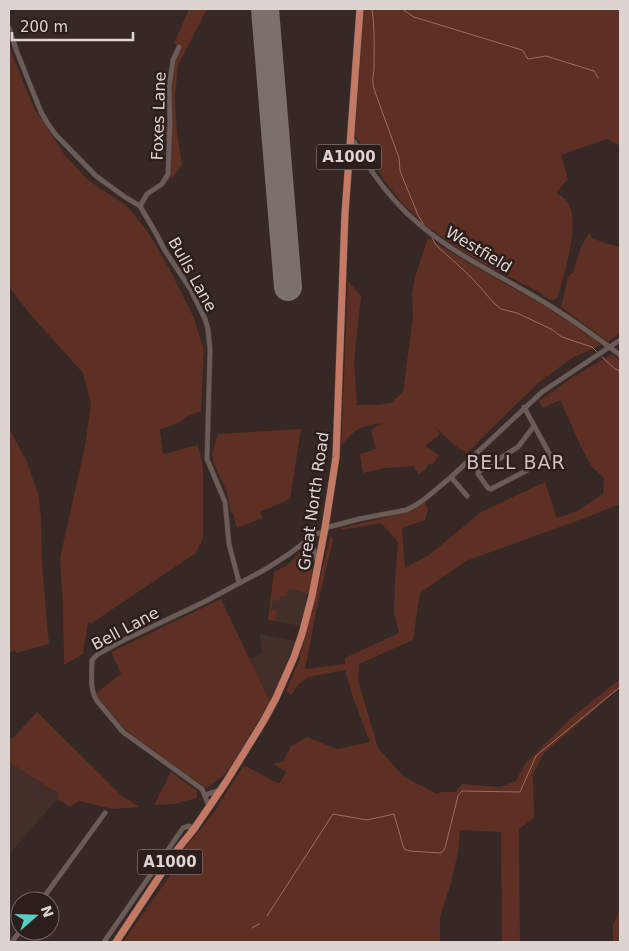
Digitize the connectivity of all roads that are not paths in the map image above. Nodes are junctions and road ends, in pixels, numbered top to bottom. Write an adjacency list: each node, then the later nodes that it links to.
1 (360, 9): 4 (main road, Great North Road / A1000)
2 (9, 28): 5 (street, Bulls Lane)
3 (179, 47): 5 (street, Foxes Lane)
4 (350, 138): 7 (street, Westfield); 13 (main road, Great North Road / A1000)
5 (140, 206): 16 (street, Bulls Lane)
6 (620, 340): 7 (street, Bell Lane)
7 (610, 347): 8 (street, Westfield); 9 (street, Bell Lane)
8 (620, 355)
9 (524, 407): 10 (street); 11 (street, Bell Lane)
10 (534, 426): 10 (street)
11 (450, 477): 12 (street); 13 (street, Bell Lane)
12 (467, 496)
13 (325, 530): 14 (street, Bell Lane); 15 (main road, Great North Road / A1000)
14 (306, 541): 15 (street); 16 (street, Bell Lane)
15 (318, 567): 17 (main road, Great North Road / A1000)
16 (239, 582): 18 (street, Bell Lane)
17 (221, 790): 18 (street); 19 (main road, Great North Road / A1000)
18 (205, 795): 19 (street, Bell Lane)
19 (210, 806): 21 (main road, Great North Road / A1000)
20 (105, 812): 22 (street)
21 (194, 829): 23 (street); 24 (main road, Great North Road / A1000)
22 (48, 891)
23 (104, 942)
24 (116, 942)

